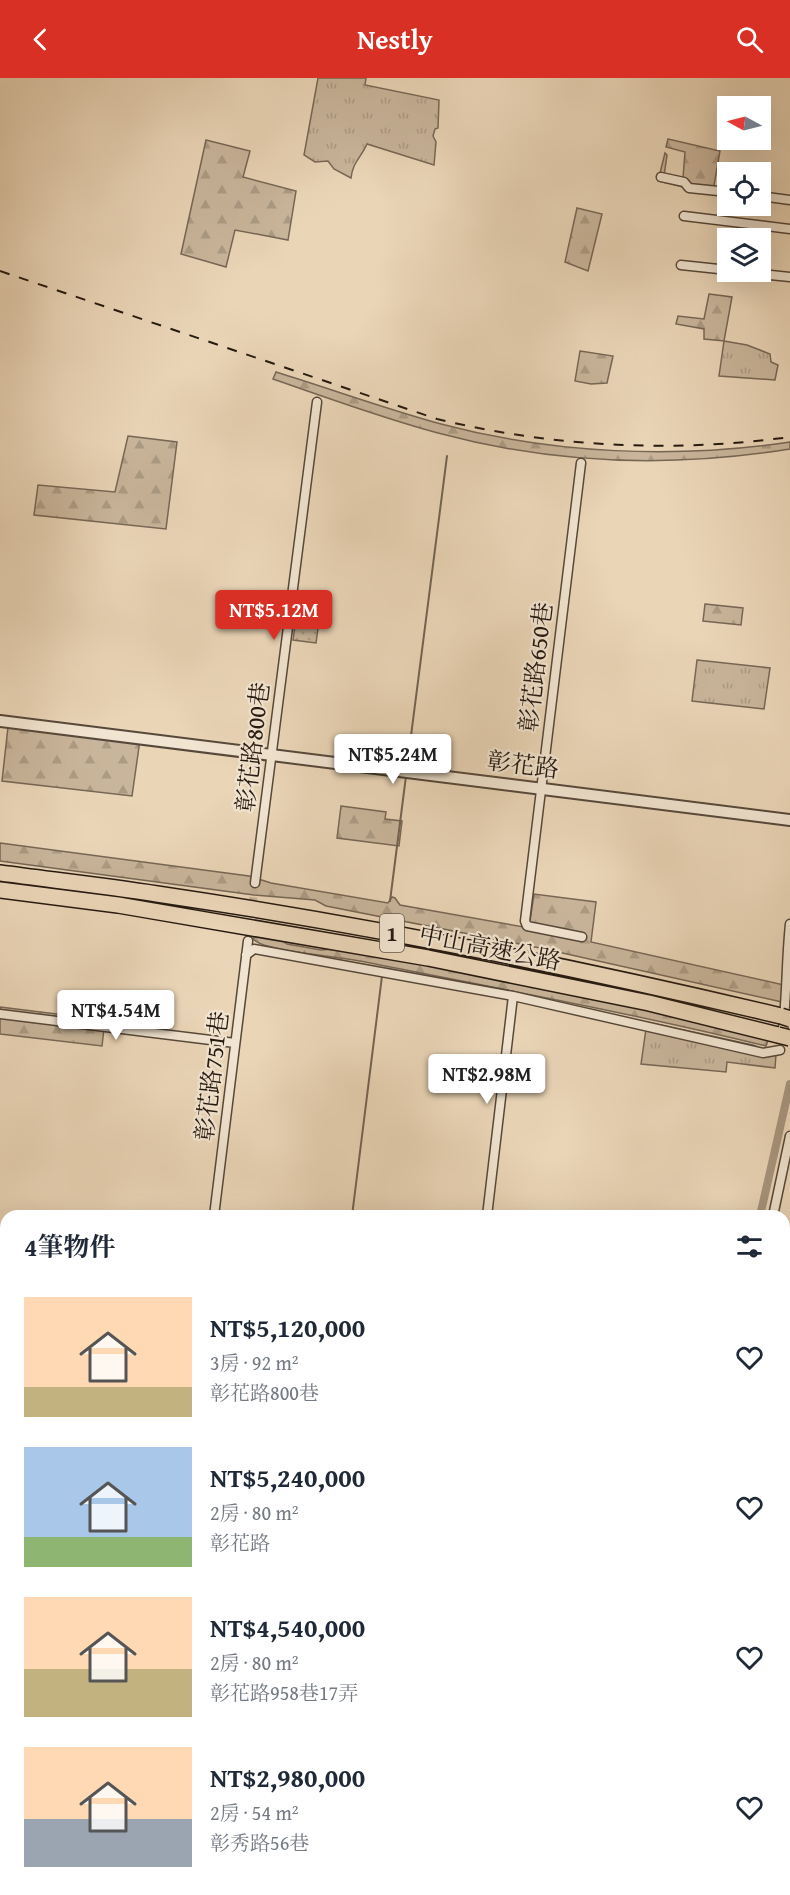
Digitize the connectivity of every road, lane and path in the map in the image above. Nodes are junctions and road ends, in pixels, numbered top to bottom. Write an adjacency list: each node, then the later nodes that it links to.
1 (661, 177): 2 (street)
2 (717, 191)
3 (771, 197): 4 (street)
4 (790, 200)
5 (684, 216): 6 (street)
6 (790, 229)
7 (681, 265): 8 (street)
8 (717, 269)
9 (771, 275): 10 (street)
10 (790, 277)
11 (317, 402): 14 (street, 彰花路800巷)
12 (580, 463): 15 (street, 彰花路650巷)
13 (0, 721): 14 (street, 彰花路)
14 (272, 755): 15 (street, 彰花路); 18 (street, 彰花路800巷)
15 (542, 789): 16 (street, 彰花路); 21 (street, 彰花路650巷)
16 (790, 820)
17 (0, 873): 26 (highway, 中山高速公路 / 1)
18 (255, 882)
19 (0, 890): 28 (highway, 中山高速公路 / 1)
20 (790, 924): 28 (street)
21 (582, 937)
22 (248, 941): 23 (street, 彰花路751巷)
23 (246, 955): 24 (street); 27 (street, 彰花路751巷)
24 (513, 996): 28 (street); 31 (street)
25 (0, 1014): 27 (street)
26 (785, 1018)
27 (235, 1043): 30 (street, 彰花路751巷)
28 (782, 1043)
29 (790, 1136): 32 (street)
30 (215, 1210)
31 (488, 1210)
32 (773, 1210)

